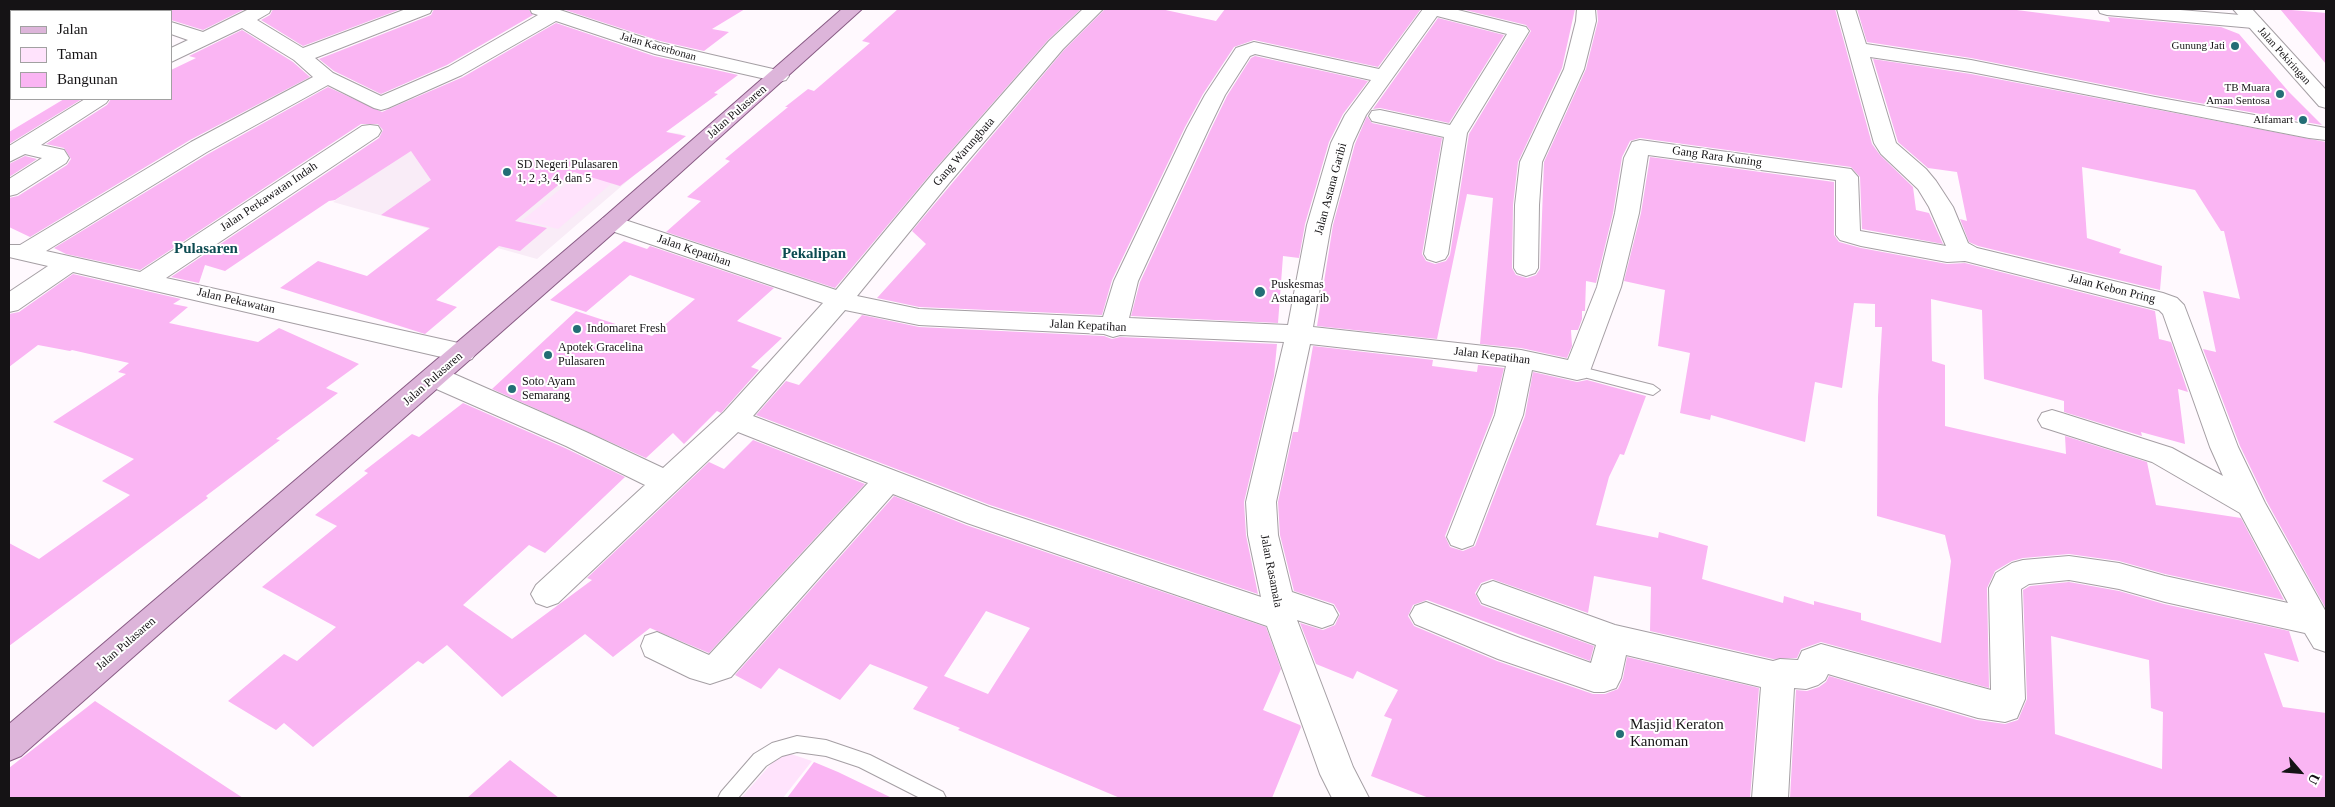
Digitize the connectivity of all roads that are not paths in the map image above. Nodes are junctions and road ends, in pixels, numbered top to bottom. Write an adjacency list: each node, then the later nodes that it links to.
1 (262, 9): 11 (street)
2 (423, 9): 16 (street)
3 (853, 9): 17 (main road, Jalan Pulasaren)
4 (1094, 9): 35 (street, Gang Warungbata)
5 (1432, 9): 18 (street, Jalan Astana Garibi); 24 (street)
6 (1586, 9): 33 (street)
7 (1846, 9): 14 (street)
8 (2108, 9): 10 (street)
9 (547, 11): 17 (street, Jalan Kacerbonan); 19 (street)
10 (2248, 15): 20 (street, Jalan Pekiringan)
11 (243, 20): 13 (street); 16 (street)
12 (172, 28): 13 (street)
13 (204, 39): 15 (street)
14 (1857, 49): 25 (street); 30 (street)
15 (172, 55)
16 (300, 56): 19 (street)
17 (779, 76): 28 (main road, Jalan Pulasaren)
18 (1383, 76): 37 (street); 38 (street, Jalan Astana Garibi)
19 (324, 78): 29 (street)
20 (2322, 93)
21 (97, 100): 26 (street)
22 (1380, 116): 24 (street)
23 (370, 131): 34 (street, Jalan Perkawatan Indah)
24 (1456, 133): 31 (street)
25 (2326, 134)
26 (15, 151): 27 (street)
27 (9, 189)
28 (612, 223): 35 (street, Jalan Kepatihan); 39 (main road, Jalan Pulasaren)
29 (16, 252): 32 (street, Jalan Pekawatan)
30 (1966, 253): 41 (street, Gang Rara Kuning); 48 (street, Jalan Kebon Pring)
31 (1436, 254)
32 (68, 264): 34 (street, Jalan Pekawatan); 36 (street)
33 (1526, 268)
34 (144, 281): 39 (street, Jalan Pekawatan)
35 (840, 300): 37 (street, Jalan Kepatihan); 44 (street, Gang Warungbata)
36 (9, 304)
37 (1113, 328): 38 (street, Jalan Kepatihan)
38 (1299, 334): 40 (street, Jalan Kepatihan); 52 (street, Jalan Rasamala)
39 (463, 353): 42 (main road, Jalan Pulasaren)
40 (1521, 359): 41 (street, Jalan Kepatihan); 49 (street)
41 (1577, 370): 43 (lane)
42 (435, 377): 47 (street); 59 (main road, Jalan Pulasaren)
43 (1654, 390)
44 (734, 419): 46 (street); 47 (street, Gang Warungbata)
45 (2052, 420): 48 (street)
46 (888, 480): 52 (street); 57 (street)
47 (667, 484): 50 (street, Gang Warungbata)
48 (2251, 505): 55 (street, Jalan Kebon Pring)
49 (1462, 537)
50 (547, 594)
51 (1493, 594): 56 (street)
52 (1279, 609): 53 (street); 62 (street, Jalan Rasamala)
53 (1322, 615)
54 (1426, 615): 56 (street)
55 (2321, 630): 58 (street)
56 (1614, 638): 58 (street)
57 (657, 646)
58 (1778, 677): 63 (street)
59 (9, 745)
60 (727, 798): 61 (lane)
61 (937, 798)
62 (1351, 798)
63 (1770, 798)

